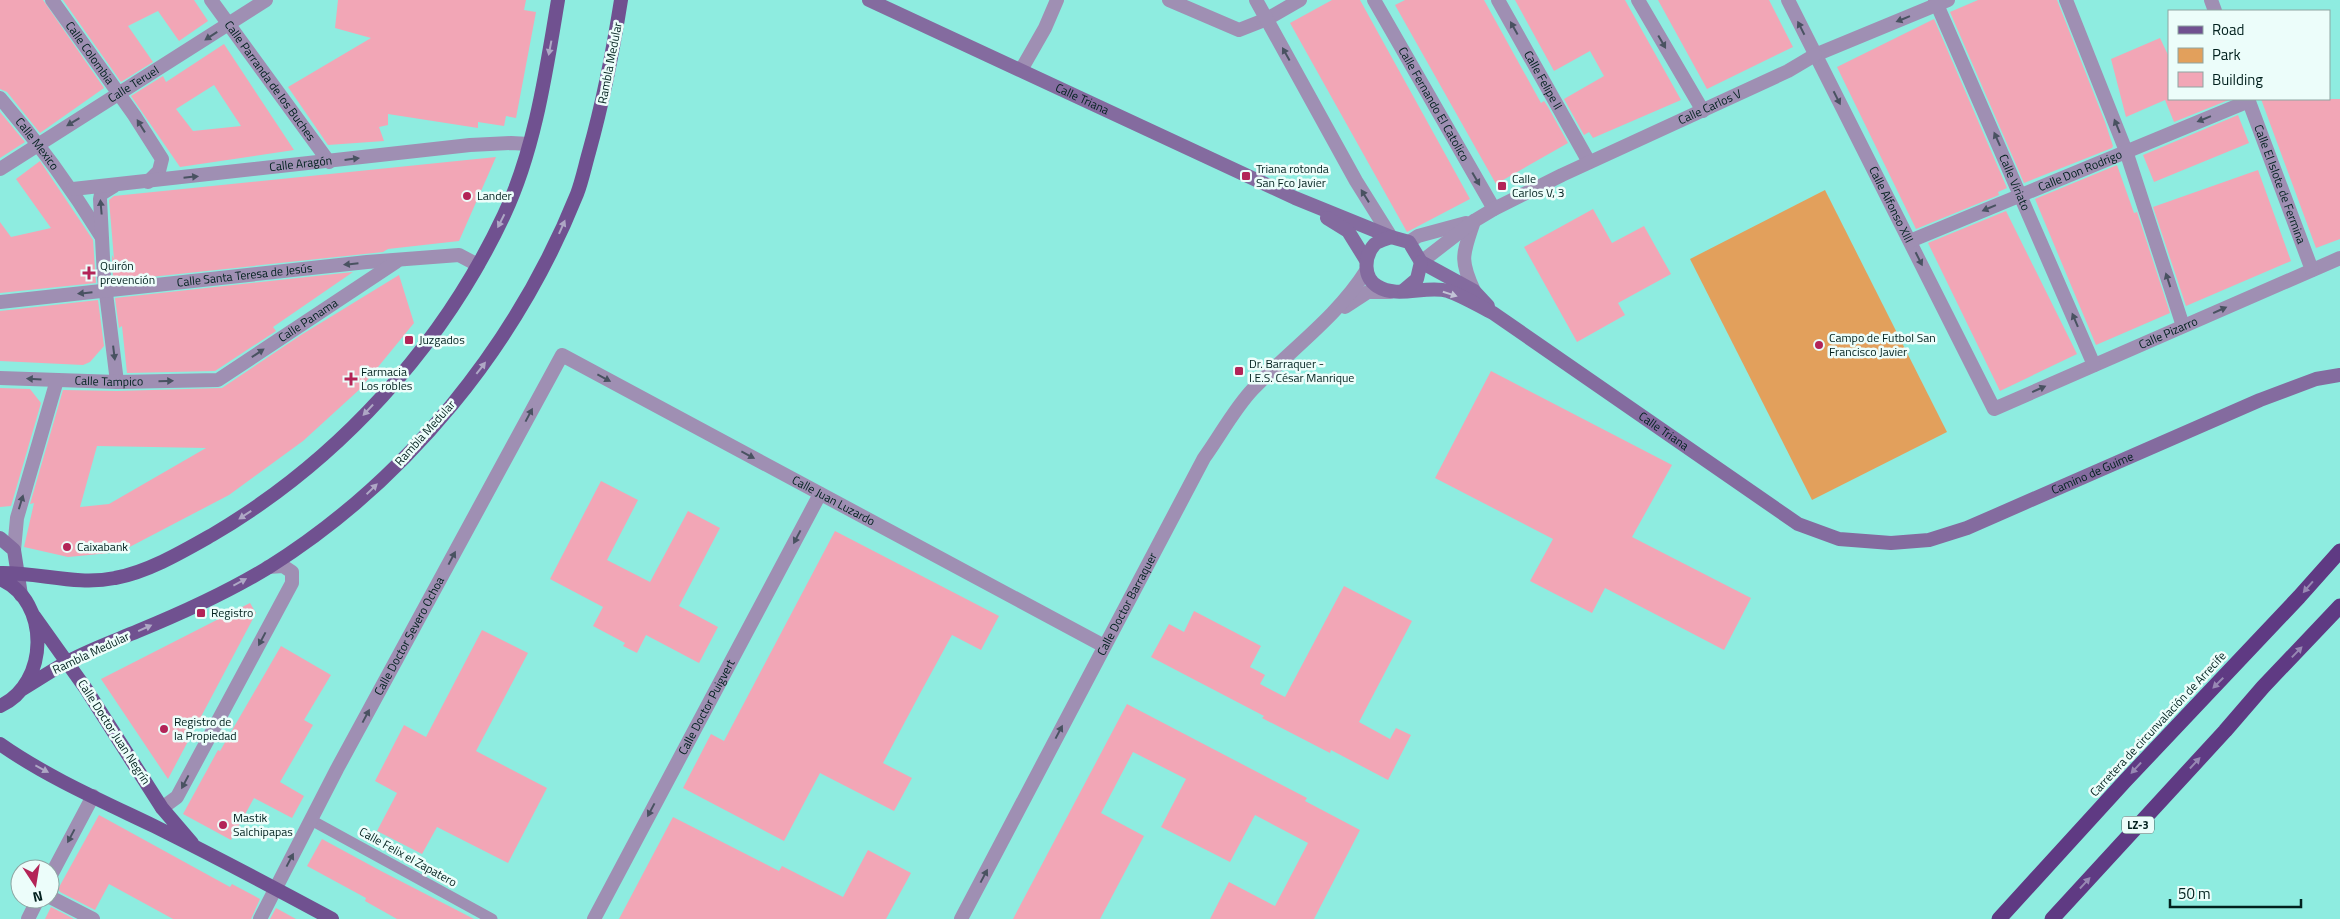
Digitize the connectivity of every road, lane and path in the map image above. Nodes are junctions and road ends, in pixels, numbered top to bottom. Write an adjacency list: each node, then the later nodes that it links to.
1 (52, 0): 21 (street, Calle Colombia)
2 (211, 0): 18 (street, Calle Parranda de los Buches)
3 (266, 0): 18 (street, Calle Teruel)
4 (558, 0): 26 (main road, one-way to 26)
5 (621, 0): 68 (main road, Rambla Medular, one-way to 5)
6 (870, 0): 20 (main road, Calle Triana)
7 (1057, 0): 20 (street)
8 (1169, 0): 17 (street)
9 (1256, 0): 17 (street)
10 (1300, 0): 17 (street)
11 (1374, 0): 36 (street, Calle Fernando El Catolico, one-way to 36)
12 (1498, 0): 29 (street, Calle Felipe II, one-way to 12)
13 (1638, 0): 24 (street, one-way to 24)
14 (1788, 0): 19 (street, Calle Alfonso XIII, one-way to 14)
15 (2066, 0): 27 (street, one-way to 15)
16 (1940, 2): 19 (street, Calle Carlos V, one-way to 19); 34 (street, Calle Viriato, one-way to 16)
17 (1267, 19): 39 (street, one-way to 17)
18 (228, 24): 21 (street, Calle Teruel, one-way to 21); 28 (street, Calle Parranda de los Buches)
19 (1815, 55): 24 (street, Calle Carlos V); 40 (street, Calle Alfonso XIII, one-way to 40)
20 (1021, 70): 35 (main road, Calle Triana)
21 (119, 95): 25 (street, Calle Teruel, one-way to 25); 31 (street, Calle Colombia, one-way to 21)
22 (0, 98): 25 (street, Calle Mexico)
23 (2249, 100): 27 (street, Calle Don Rodrigo, one-way to 27); 47 (street, Calle El Islote de Fermina)
24 (1703, 111): 29 (street, Calle Carlos V)
25 (39, 143): 30 (street, Calle Teruel); 33 (street, Calle Mexico)
26 (529, 144): 28 (street, Calle Aragón, one-way to 26); 46 (main road, one-way to 46)
27 (2126, 150): 34 (street, Calle Don Rodrigo); 54 (street, one-way to 27)
28 (329, 162): 31 (street, Calle Aragón, one-way to 28)
29 (1589, 162): 36 (street, Calle Carlos V)
30 (0, 169)
31 (148, 182): 32 (street, Calle Aragón)
32 (115, 185): 33 (street, Calle Aragón); 38 (street, one-way to 32)
33 (72, 189): 38 (street, Calle Mexico)
34 (2021, 195): 40 (street, Calle Don Rodrigo, one-way to 40); 56 (street, Calle Viriato, one-way to 34)
35 (1295, 198): 39 (main road, Calle Triana); 45 (main road, Calle Triana)
36 (1494, 210): 37 (street, Calle Carlos V)
37 (1474, 220): 41 (street, Calle Carlos V); 44 (street, Calle Carlos V); 50 (street)
38 (101, 237): 48 (street)
39 (1391, 237): 41 (main road); 45 (main road)
40 (1910, 241): 62 (street, Calle Alfonso XIII, one-way to 62)
41 (1409, 242): 44 (main road)
42 (2340, 258): 47 (street, Calle Pizarro)
43 (399, 260): 46 (street, Calle Santa Teresa de Jesús); 48 (street, Calle Santa Teresa de Jesús, one-way to 48); 60 (street, Calle Panama, one-way to 43)
44 (1421, 262): 49 (main road); 50 (main road)
45 (1366, 265): 49 (main road); 53 (street, Calle Doctor Barraquer)
46 (478, 266): 71 (main road, one-way to 71)
47 (2312, 270): 54 (street, Calle Pizarro, one-way to 47)
48 (106, 290): 51 (street, Calle Santa Teresa de Jesús, one-way to 51); 61 (street, one-way to 61)
49 (1397, 291): 52 (main road, one-way to 52); 53 (street, Calle Doctor Barraquer)
50 (1474, 291): 52 (main road)
51 (0, 302)
52 (1493, 312): 65 (main road, Calle Triana)
53 (1329, 316): 76 (street, Calle Doctor Barraquer)
54 (2183, 326): 56 (street, Calle Pizarro)
55 (562, 355): 63 (street, Calle Juan Luzardo, one-way to 63); 83 (street, Calle Doctor Severo Ochoa, one-way to 55)
56 (2094, 365): 62 (street, Calle Pizarro, one-way to 56)
57 (2340, 375): 65 (main road, Camino de Guime)
58 (0, 378): 59 (street, Calle Tampico, one-way to 58)
59 (57, 380): 61 (street, Calle Tampico); 66 (street, one-way to 59)
60 (218, 380): 61 (street, Calle Tampico, one-way to 60)
61 (117, 382)
62 (1994, 408)
63 (820, 494): 76 (street, Calle Juan Luzardo); 93 (street, Calle Doctor Puigvert, one-way to 93)
64 (0, 538): 66 (main road)
65 (1839, 539)
66 (14, 550): 70 (main road); 71 (main road)
67 (2340, 551): 87 (highway, Carretera de circunvalación de Arrecife, one-way to 87)
68 (268, 567): 77 (main road, Rambla Medular, one-way to 68); 82 (street, one-way to 82)
69 (0, 572): 70 (main road)
70 (18, 572): 71 (main road); 73 (main road)
71 (35, 574)
72 (0, 579): 73 (main road)
73 (21, 595): 75 (main road, Calle Doctor Juan Negrín)
74 (2340, 606): 97 (highway, LZ-3, one-way to 74)
75 (34, 616): 77 (main road, Calle Doctor Juan Negrín); 78 (main road)
76 (1104, 646): 94 (street, Calle Doctor Barraquer, one-way to 76)
77 (68, 661): 78 (main road, Rambla Medular); 82 (main road, Calle Doctor Juan Negrín)
78 (21, 690): 79 (main road, Rambla Medular)
79 (0, 706)
80 (0, 744): 81 (main road, Calle Doctor Juan Negrín, one-way to 81)
81 (93, 796): 84 (main road, Calle Doctor Juan Negrín); 85 (street, one-way to 85)
82 (162, 808): 84 (main road, Calle Doctor Juan Negrín)
83 (311, 820): 86 (street, Calle Doctor Severo Ochoa, one-way to 83); 92 (street, Calle Felix el Zapatero)
84 (196, 847): 86 (main road, Calle Doctor Juan Negrín)
85 (60, 859)
86 (275, 889): 90 (street, Calle Doctor Severo Ochoa); 91 (main road, Calle Doctor Juan Negrín)
87 (2021, 894): 95 (highway); 96 (highway, Carretera de circunvalación de Arrecife)
88 (60, 902): 89 (street)
89 (93, 919)
90 (260, 919)
91 (332, 919)
92 (492, 919)
93 (594, 919)
94 (961, 919)
95 (1992, 919)
96 (1999, 919)
97 (2052, 919)

